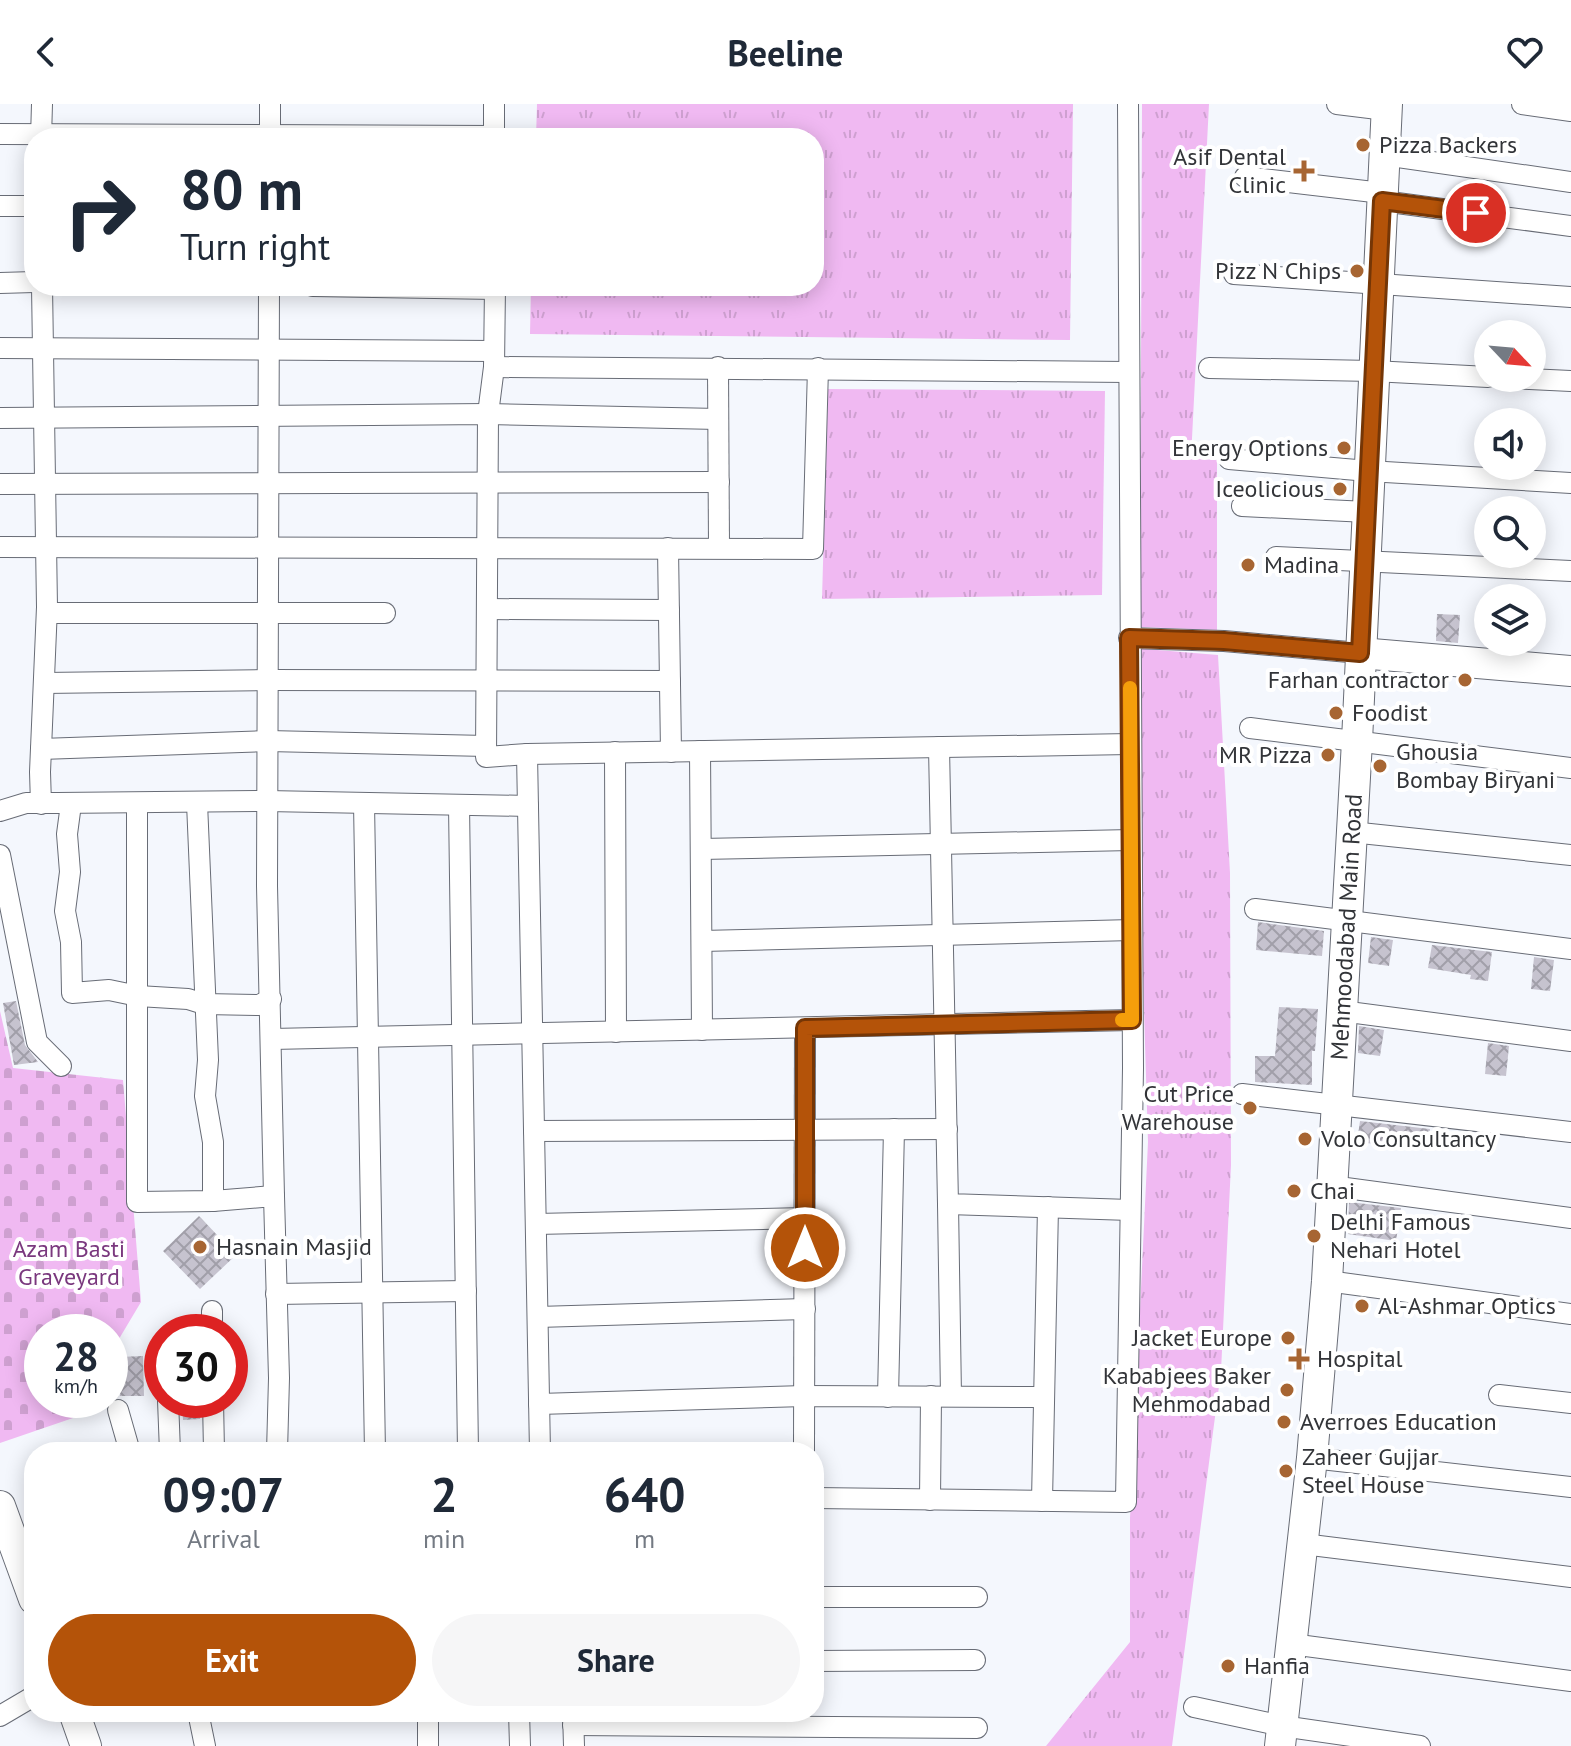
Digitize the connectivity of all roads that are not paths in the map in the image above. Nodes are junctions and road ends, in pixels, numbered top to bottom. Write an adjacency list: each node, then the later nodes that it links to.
1 (42, 104): 9 (street)
2 (270, 104): 10 (street)
3 (494, 104): 11 (street)
4 (1128, 104): 37 (street)
5 (1337, 104): 7 (street)
6 (1522, 104): 8 (street)
7 (1386, 107): 14 (main road, Mehmoodabad Main Road)
8 (1571, 111)
9 (41, 128)
10 (270, 128)
11 (494, 128)
12 (0, 134): 13 (street)
13 (24, 135)
14 (1384, 155): 16 (street); 17 (main road, Mehmoodabad Main Road)
15 (1245, 177): 17 (street)
16 (1571, 182)
17 (1382, 197): 20 (street); 23 (main road, Mehmoodabad Main Road)
18 (0, 206): 19 (street)
19 (24, 206)
20 (1571, 226)
21 (1234, 274): 23 (street)
22 (24, 282): 24 (street)
23 (1378, 282): 28 (street); 36 (main road, Mehmoodabad Main Road)
24 (0, 283)
25 (42, 296): 30 (street)
26 (269, 296): 31 (street)
27 (495, 296): 32 (street)
28 (1571, 297)
29 (0, 348): 30 (street)
30 (43, 348): 31 (street); 43 (street)
31 (269, 349): 32 (street); 42 (street)
32 (494, 359): 33 (street); 41 (street)
33 (718, 367): 34 (street); 45 (street)
34 (818, 368): 37 (street); 61 (street)
35 (1209, 368): 36 (street)
36 (1373, 371): 38 (street); 47 (main road, Mehmoodabad Main Road)
37 (1128, 372): 70 (street)
38 (1474, 376)
39 (1546, 380): 40 (street)
40 (1571, 381)
41 (488, 414): 42 (street); 45 (street); 48 (street)
42 (268, 416): 43 (street); 51 (street)
43 (44, 417): 44 (street); 50 (street)
44 (0, 418)
45 (718, 419): 49 (street)
46 (1229, 459): 47 (street)
47 (1368, 471): 52 (street); 55 (main road, Mehmoodabad Main Road)
48 (487, 482): 49 (street); 51 (street); 59 (street)
49 (719, 482): 61 (street)
50 (45, 483): 51 (street); 53 (street); 57 (street)
51 (268, 483): 58 (street)
52 (1571, 483)
53 (0, 484)
54 (1242, 506): 55 (street)
55 (1367, 512): 63 (main road, Mehmoodabad Main Road)
56 (0, 547): 57 (street)
57 (46, 547): 58 (street); 67 (street)
58 (268, 547): 59 (street); 68 (street)
59 (487, 548): 60 (street); 65 (street)
60 (668, 548): 61 (street); 66 (street)
61 (719, 548)
62 (1276, 557): 63 (street)
63 (1364, 561): 64 (street); 71 (main road, Mehmoodabad Main Road)
64 (1571, 571)
65 (487, 609): 66 (street); 73 (street)
66 (669, 610): 75 (street)
67 (47, 613): 68 (street); 76 (street)
68 (268, 613): 69 (street); 74 (street)
69 (385, 613)
70 (1129, 638): 71 (street); 80 (street)
71 (1360, 653): 72 (main road); 79 (main road, Mehmoodabad Main Road)
72 (1571, 671)
73 (486, 679): 74 (street); 75 (street); 81 (street)
74 (268, 680): 76 (street); 78 (street)
75 (670, 681): 86 (street)
76 (44, 683): 83 (street)
77 (1250, 728): 79 (street)
78 (268, 741): 81 (street); 83 (street); 89 (street)
79 (1357, 741): 88 (street); 98 (main road, Mehmoodabad Main Road)
80 (1130, 744): 82 (street); 99 (street)
81 (486, 746): 87 (street)
82 (939, 747): 84 (street); 100 (street)
83 (41, 749): 92 (street)
84 (700, 751): 86 (street); 101 (street)
85 (615, 752): 86 (street); 87 (street); 118 (street)
86 (671, 752)
87 (527, 754): 96 (street)
88 (1571, 768)
89 (267, 801): 90 (street); 91 (street); 111 (street)
90 (197, 803): 94 (street); 112 (street)
91 (364, 803): 95 (street); 121 (street)
92 (41, 804): 93 (street); 97 (street)
93 (71, 804): 94 (street); 110 (street)
94 (137, 804): 110 (street)
95 (459, 805): 96 (street); 120 (street)
96 (528, 806): 119 (street)
97 (0, 811)
98 (1351, 832): 103 (street); 105 (main road, Mehmoodabad Main Road)
99 (1131, 840): 100 (street); 106 (street)
100 (940, 844): 101 (street); 107 (street)
101 (701, 849): 108 (street)
102 (0, 855): 124 (street)
103 (1571, 855)
104 (1255, 909): 105 (street)
105 (1346, 922): 109 (street); 113 (main road, Mehmoodabad Main Road)
106 (1132, 930): 107 (street); 114 (street)
107 (943, 934): 108 (street); 115 (street)
108 (702, 941): 117 (street)
109 (1571, 949)
110 (138, 996): 112 (street); 134 (street)
111 (271, 999): 112 (street); 122 (street)
112 (204, 1004): 134 (street)
113 (1341, 1011): 123 (street); 126 (main road, Mehmoodabad Main Road)
114 (1132, 1020): 115 (street); 137 (street)
115 (945, 1025): 116 (street); 128 (street)
116 (805, 1028): 117 (street); 129 (street)
117 (702, 1030): 118 (street)
118 (616, 1032): 119 (street)
119 (532, 1034): 120 (street); 130 (street)
120 (462, 1035): 121 (street); 142 (street)
121 (368, 1037): 122 (street); 143 (street)
122 (272, 1039): 133 (street)
123 (1571, 1041)
124 (61, 1066)
125 (1242, 1094): 126 (street)
126 (1336, 1105): 131 (street); 132 (main road, Mehmoodabad Main Road)
127 (894, 1129): 128 (street); 129 (street); 151 (street)
128 (947, 1129): 135 (street)
129 (805, 1130): 130 (street); 138 (street)
130 (534, 1131): 140 (street)
131 (1571, 1132)
132 (1331, 1186): 139 (street); 141 (main road, Mehmoodabad Main Road)
133 (274, 1196): 134 (street); 144 (street)
134 (213, 1201)
135 (948, 1204): 136 (street); 150 (street)
136 (1048, 1207): 137 (street); 152 (street)
137 (1130, 1210): 170 (street)
138 (805, 1218): 140 (street); 145 (street)
139 (1571, 1218)
140 (536, 1224): 147 (street)
141 (1327, 1281): 146 (street); 166 (main road, Mehmoodabad Main Road)
142 (466, 1291): 143 (street); 163 (street)
143 (372, 1293): 144 (street); 162 (street)
144 (276, 1294): 161 (street)
145 (805, 1309): 147 (street); 149 (street)
146 (1571, 1314)
147 (538, 1317): 154 (street)
148 (1499, 1395): 153 (street)
149 (804, 1396): 151 (street); 154 (street); 165 (street)
150 (941, 1396): 151 (street); 152 (street); 169 (street)
151 (888, 1397)
152 (1044, 1397): 170 (street)
153 (1571, 1403)
154 (539, 1404): 164 (street)
155 (120, 1418): 158 (street)
156 (169, 1418): 159 (street)
157 (213, 1418): 160 (street)
158 (127, 1442)
159 (170, 1442)
160 (214, 1442)
161 (277, 1442)
162 (375, 1442)
163 (468, 1442)
164 (540, 1442)
165 (804, 1442)
166 (1312, 1458): 167 (street); 172 (main road, Mehmoodabad Main Road)
167 (1571, 1487)
168 (824, 1498): 169 (street)
169 (930, 1500): 170 (street)
170 (1042, 1501)
171 (0, 1506): 173 (main road)
172 (1303, 1544): 174 (street); 177 (main road, Mehmoodabad Main Road)
173 (24, 1572)
174 (1571, 1577)
175 (824, 1597): 176 (street)
176 (977, 1597)
177 (1291, 1644): 180 (street); 191 (main road, Mehmoodabad Main Road)
178 (975, 1660): 179 (street)
179 (824, 1661)
180 (1571, 1681)
181 (24, 1702): 183 (street)
182 (1194, 1707): 191 (street)
183 (0, 1716)
184 (78, 1722): 192 (main road)
185 (200, 1722): 193 (street)
186 (428, 1722): 194 (street)
187 (519, 1722): 195 (street)
188 (573, 1722): 196 (street)
189 (735, 1722): 190 (street)
190 (977, 1728)
191 (1281, 1736): 197 (street)
192 (86, 1746)
193 (205, 1746)
194 (428, 1746)
195 (520, 1746)
196 (574, 1746)
197 (1420, 1746)

